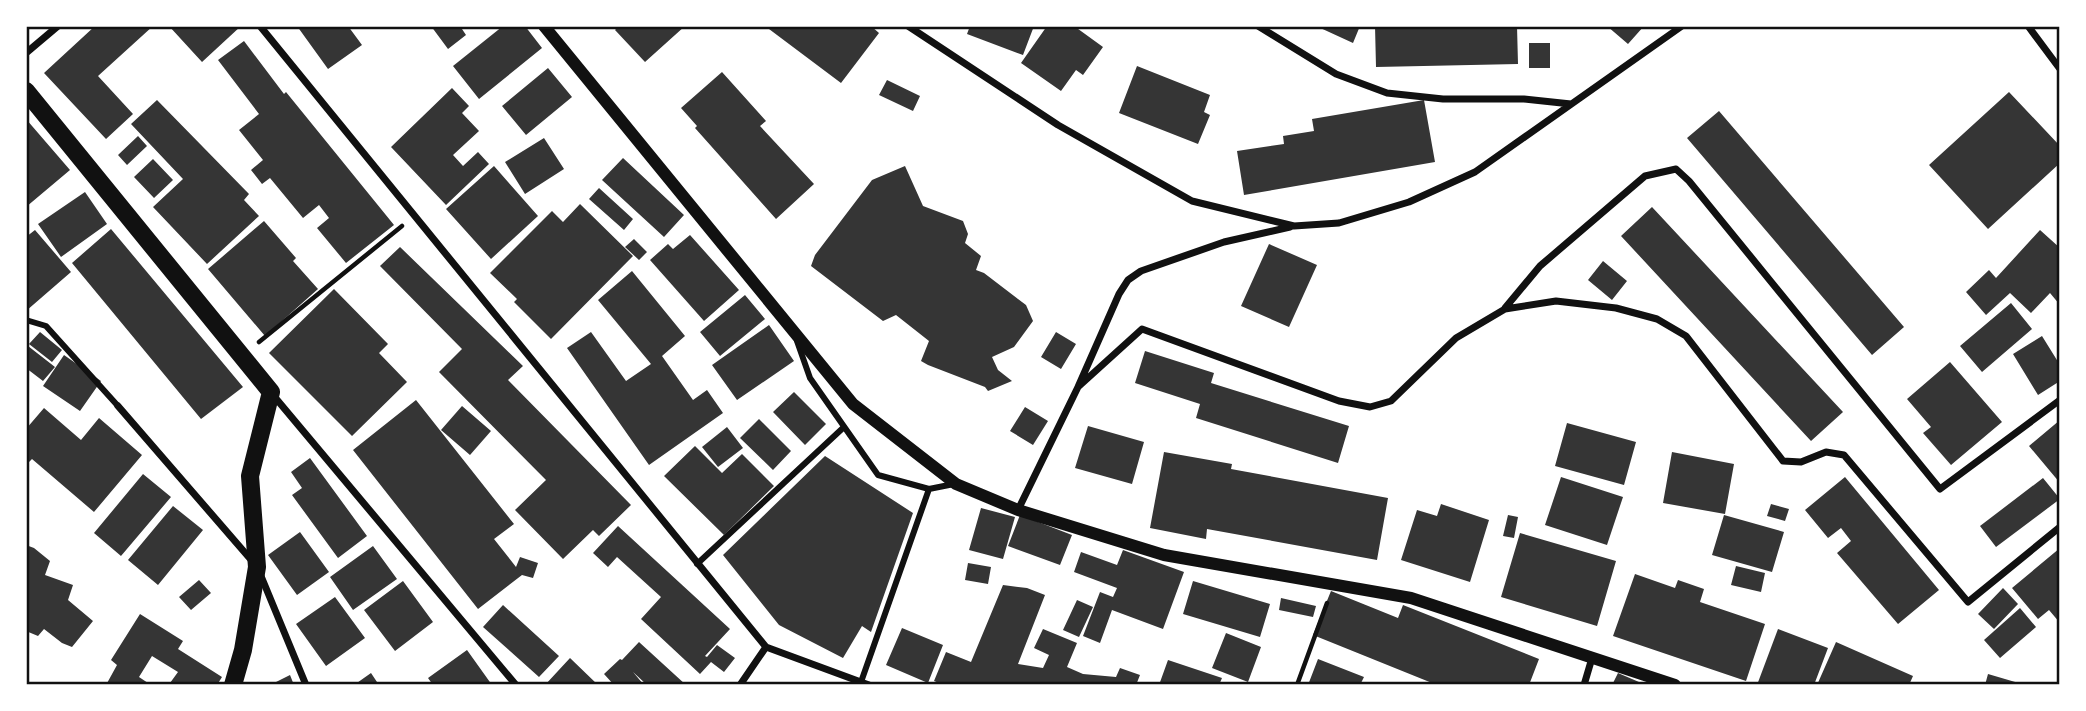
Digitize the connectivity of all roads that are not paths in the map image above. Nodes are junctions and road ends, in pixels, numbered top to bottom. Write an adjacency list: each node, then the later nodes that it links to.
1 (58, 26): 8 (street)
2 (260, 26): 25 (street)
3 (544, 26): 15 (street)
4 (908, 26): 12 (street)
5 (1258, 26): 11 (street)
6 (1682, 26): 11 (street)
7 (2028, 26): 9 (street)
8 (26, 53)
9 (2060, 68)
10 (26, 91): 17 (main road)
11 (1571, 104): 12 (street)
12 (1294, 226): 16 (street)
13 (1505, 309): 16 (street); 18 (street); 24 (street)
14 (26, 320): 19 (street)
15 (793, 330): 20 (street); 21 (street)
16 (1078, 387): 23 (street)
17 (271, 392): 26 (main road); 32 (street)
18 (2060, 400)
19 (118, 406): 26 (street)
20 (844, 427): 22 (street); 25 (street)
21 (956, 484): 22 (street); 23 (street)
22 (929, 489): 29 (street)
23 (1018, 510): 28 (street)
24 (2060, 527)
25 (697, 564): 27 (street)
26 (257, 567): 30 (main road); 31 (street)
27 (766, 647): 29 (street); 33 (street)
28 (1592, 657): 35 (street); 36 (street)
29 (861, 682): 34 (street)
30 (233, 685)
31 (306, 685)
32 (516, 685)
33 (740, 685)
34 (869, 685)
35 (1584, 685)
36 (1675, 685)

